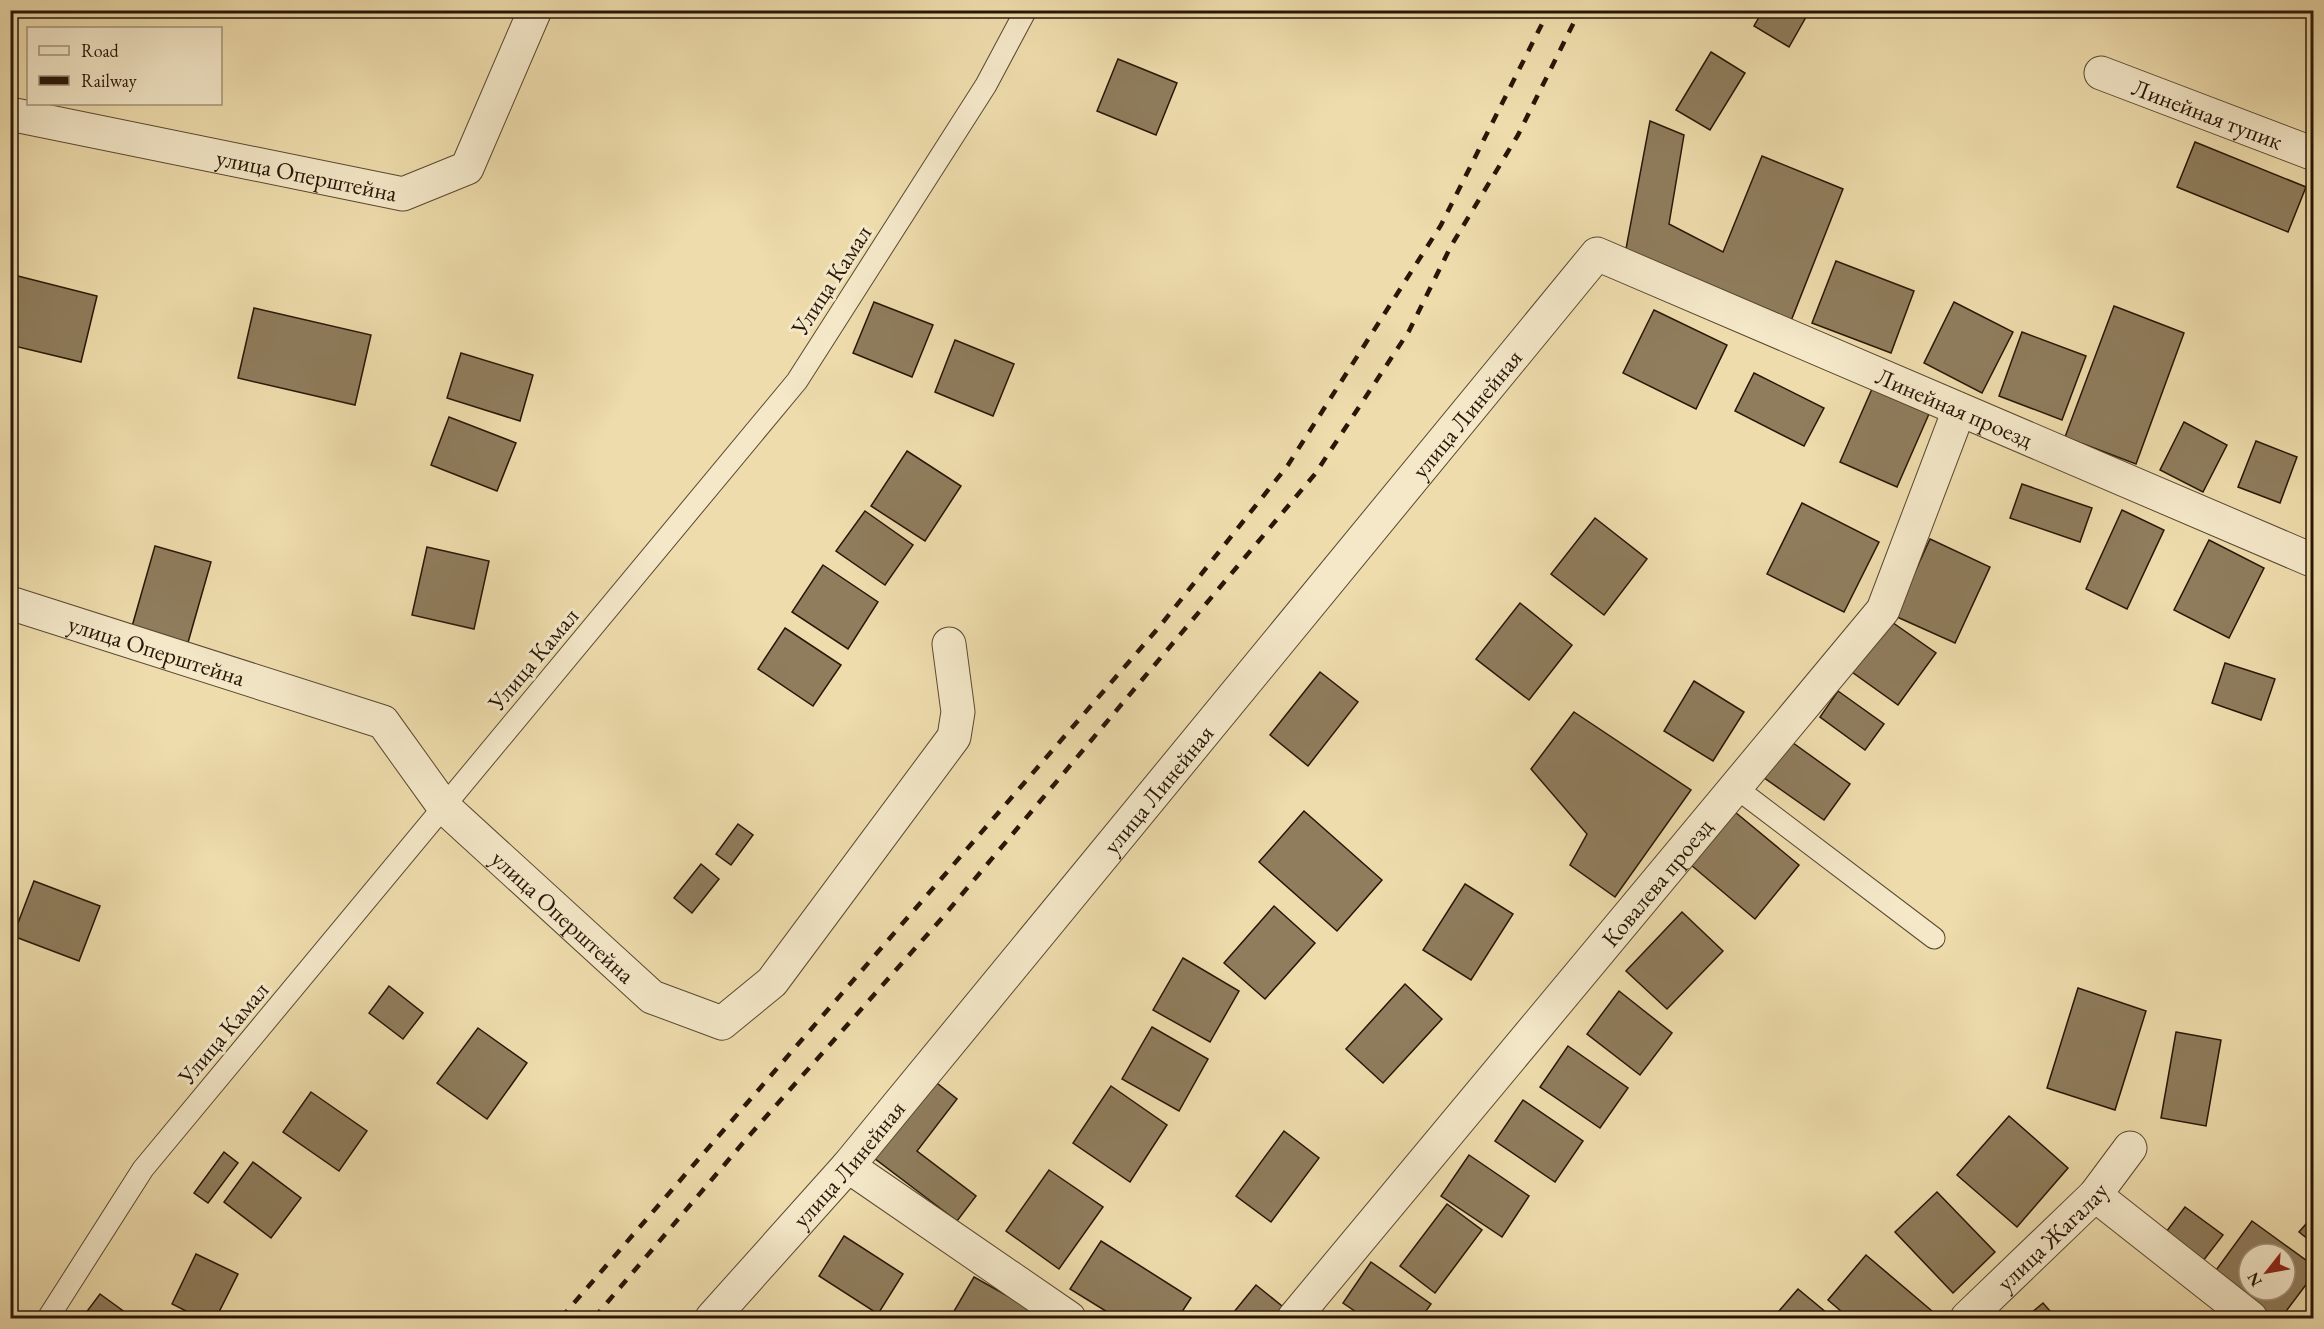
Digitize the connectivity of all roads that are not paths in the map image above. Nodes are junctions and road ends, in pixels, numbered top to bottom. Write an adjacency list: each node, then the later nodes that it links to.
1 (535, 10): 4 (street, улица Оперштейна)
2 (1026, 10): 12 (lane, Улица Камал)
3 (2101, 73): 5 (street, Линейная тупик)
4 (10, 114)
5 (2313, 154)
6 (1597, 254): 7 (street, Линейная проезд); 15 (street, улица Линейная)
7 (1959, 410): 8 (street, Линейная проезд); 11 (street, Ковалева проезд)
8 (2313, 561)
9 (10, 603): 12 (street, улица Оперштейна)
10 (949, 644): 12 (street, улица Оперштейна)
11 (1735, 787): 13 (lane); 20 (street, Ковалева проезд)
12 (444, 807): 17 (lane, Улица Камал)
13 (1934, 938)
14 (2130, 1148): 16 (street, улица Жагалау)
15 (848, 1166): 18 (street, улица Линейная); 19 (street)
16 (2095, 1195): 21 (street, улица Жагалау); 22 (street)
17 (48, 1318)
18 (712, 1318)
19 (1069, 1318)
20 (1294, 1318)
21 (1967, 1318)
22 (2251, 1318)

